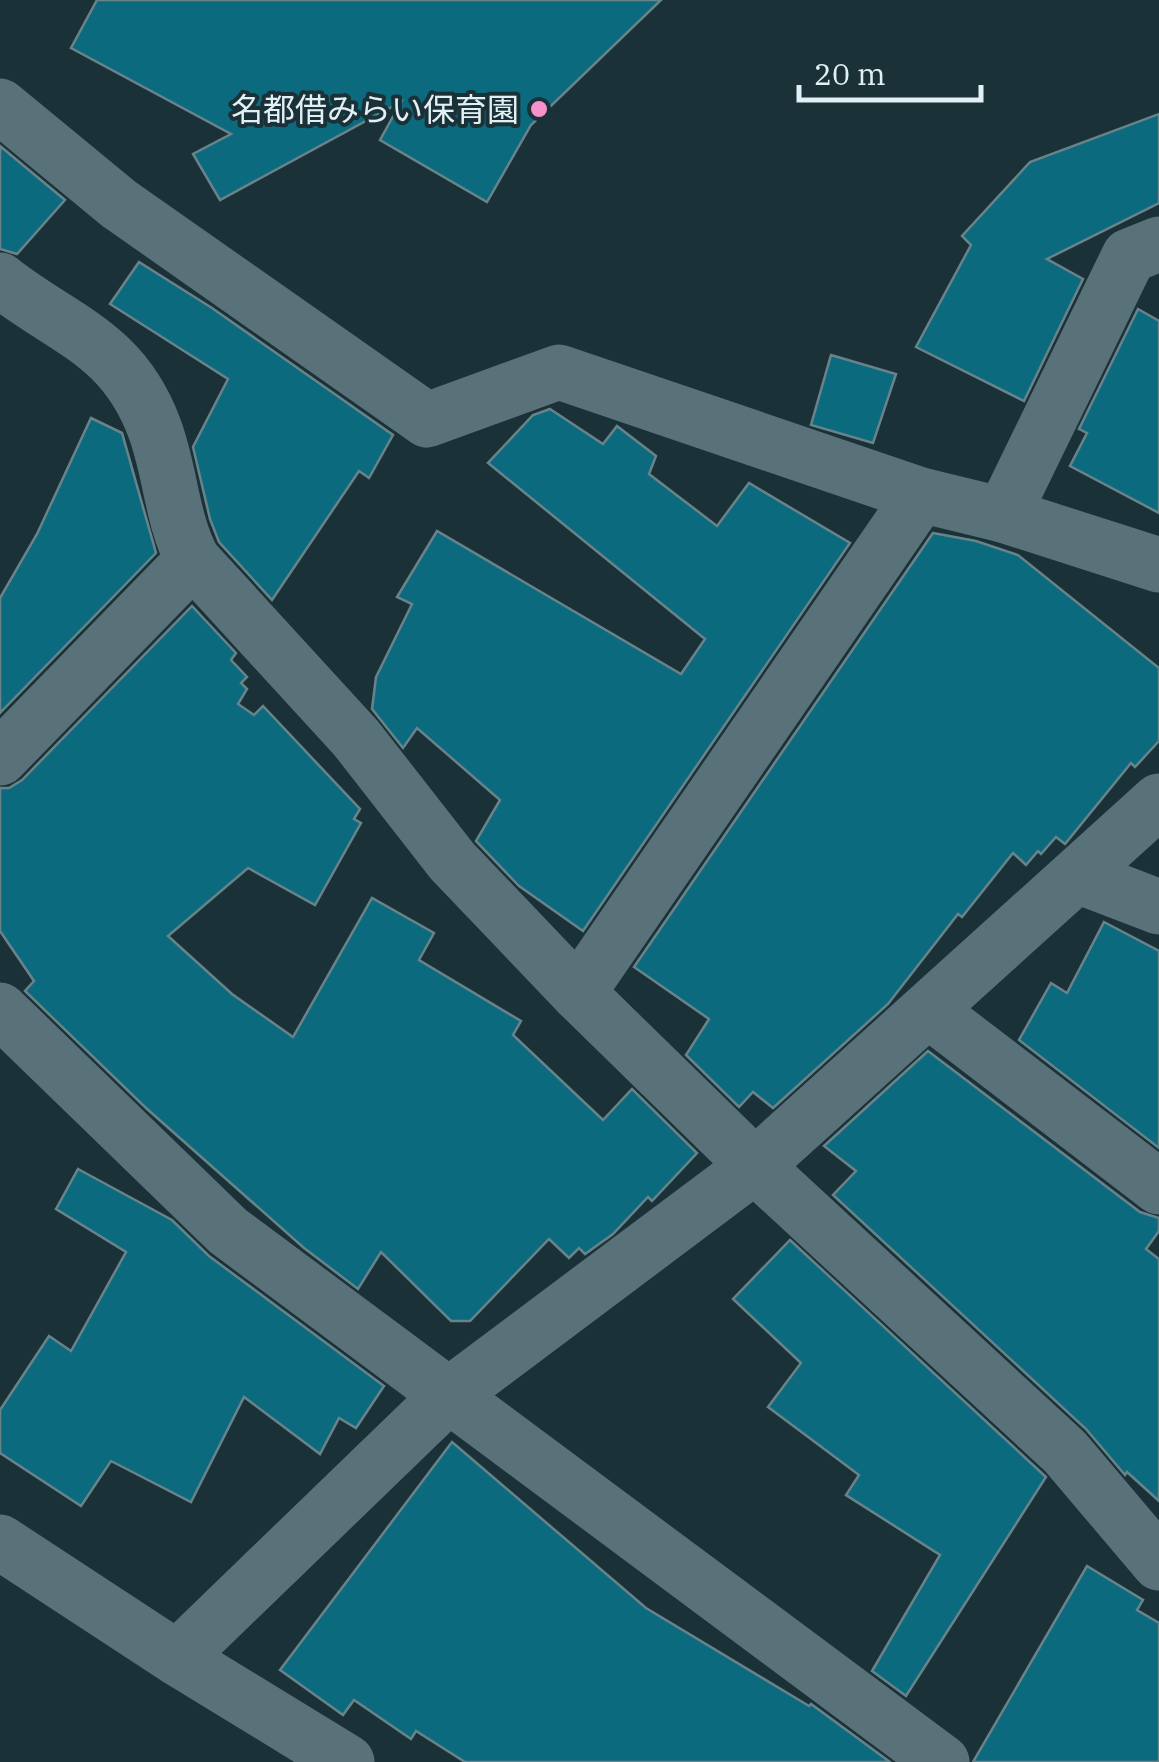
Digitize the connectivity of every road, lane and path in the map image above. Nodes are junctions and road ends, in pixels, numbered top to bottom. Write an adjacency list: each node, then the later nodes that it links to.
1 (0, 106): 4 (street)
2 (1159, 244): 5 (street)
3 (0, 280): 6 (street)
4 (922, 496): 5 (street); 12 (street)
5 (1003, 515): 7 (street)
6 (194, 560): 8 (street); 12 (street)
7 (1159, 565)
8 (0, 758)
9 (1159, 801): 10 (street)
10 (1078, 876): 11 (street); 14 (street)
11 (1159, 907)
12 (578, 992): 15 (street)
13 (0, 1010): 17 (street)
14 (928, 1010): 15 (street); 16 (street)
15 (755, 1166): 17 (street); 19 (street)
16 (1159, 1186)
17 (448, 1396): 20 (street); 22 (street)
18 (0, 1542): 20 (street)
19 (1159, 1562)
20 (177, 1658): 21 (street)
21 (347, 1762)
22 (942, 1762)

